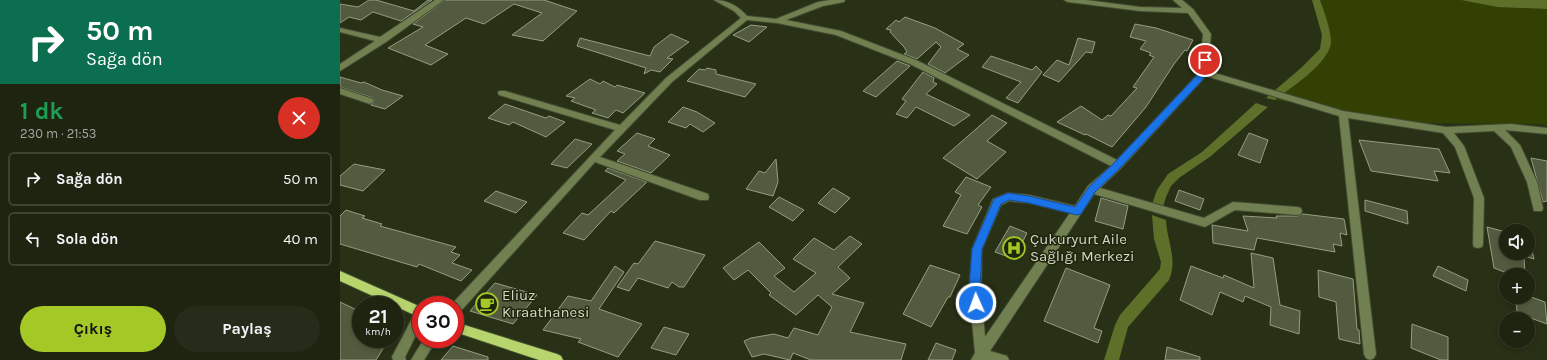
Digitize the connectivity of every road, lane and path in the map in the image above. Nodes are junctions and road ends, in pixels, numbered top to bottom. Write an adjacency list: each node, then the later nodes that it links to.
1 (440, 0): 10 (street)
2 (718, 0): 7 (street)
3 (841, 0): 8 (street)
4 (1068, 0): 6 (street)
5 (1177, 0): 6 (street)
6 (1190, 11): 12 (street)
7 (744, 18): 8 (street); 18 (street)
8 (777, 21): 22 (street)
9 (340, 30): 10 (street)
10 (383, 40): 11 (street)
11 (340, 68)
12 (1204, 73): 16 (street); 22 (street)
13 (340, 91): 15 (street)
14 (502, 93): 18 (street)
15 (370, 101)
16 (1343, 114): 19 (street); 35 (street)
17 (1497, 128): 19 (street); 20 (street); 25 (street)
18 (622, 129): 21 (street)
19 (1446, 130): 28 (street)
20 (1547, 131)
21 (593, 158): 24 (street); 30 (street)
22 (1118, 165): 23 (street)
23 (1092, 189): 26 (street); 27 (street)
24 (704, 197)
25 (1538, 208)
26 (1077, 211): 36 (street); 36 (street)
27 (1297, 211)
28 (1478, 244)
29 (340, 276): 31 (main road)
30 (464, 299)
31 (412, 309)
32 (412, 330): 37 (street)
33 (464, 330): 39 (main road)
34 (425, 348): 38 (street)
35 (1370, 354)
36 (979, 358): 40 (street)
37 (397, 359)
38 (416, 360)
39 (557, 360)
40 (1003, 360)

